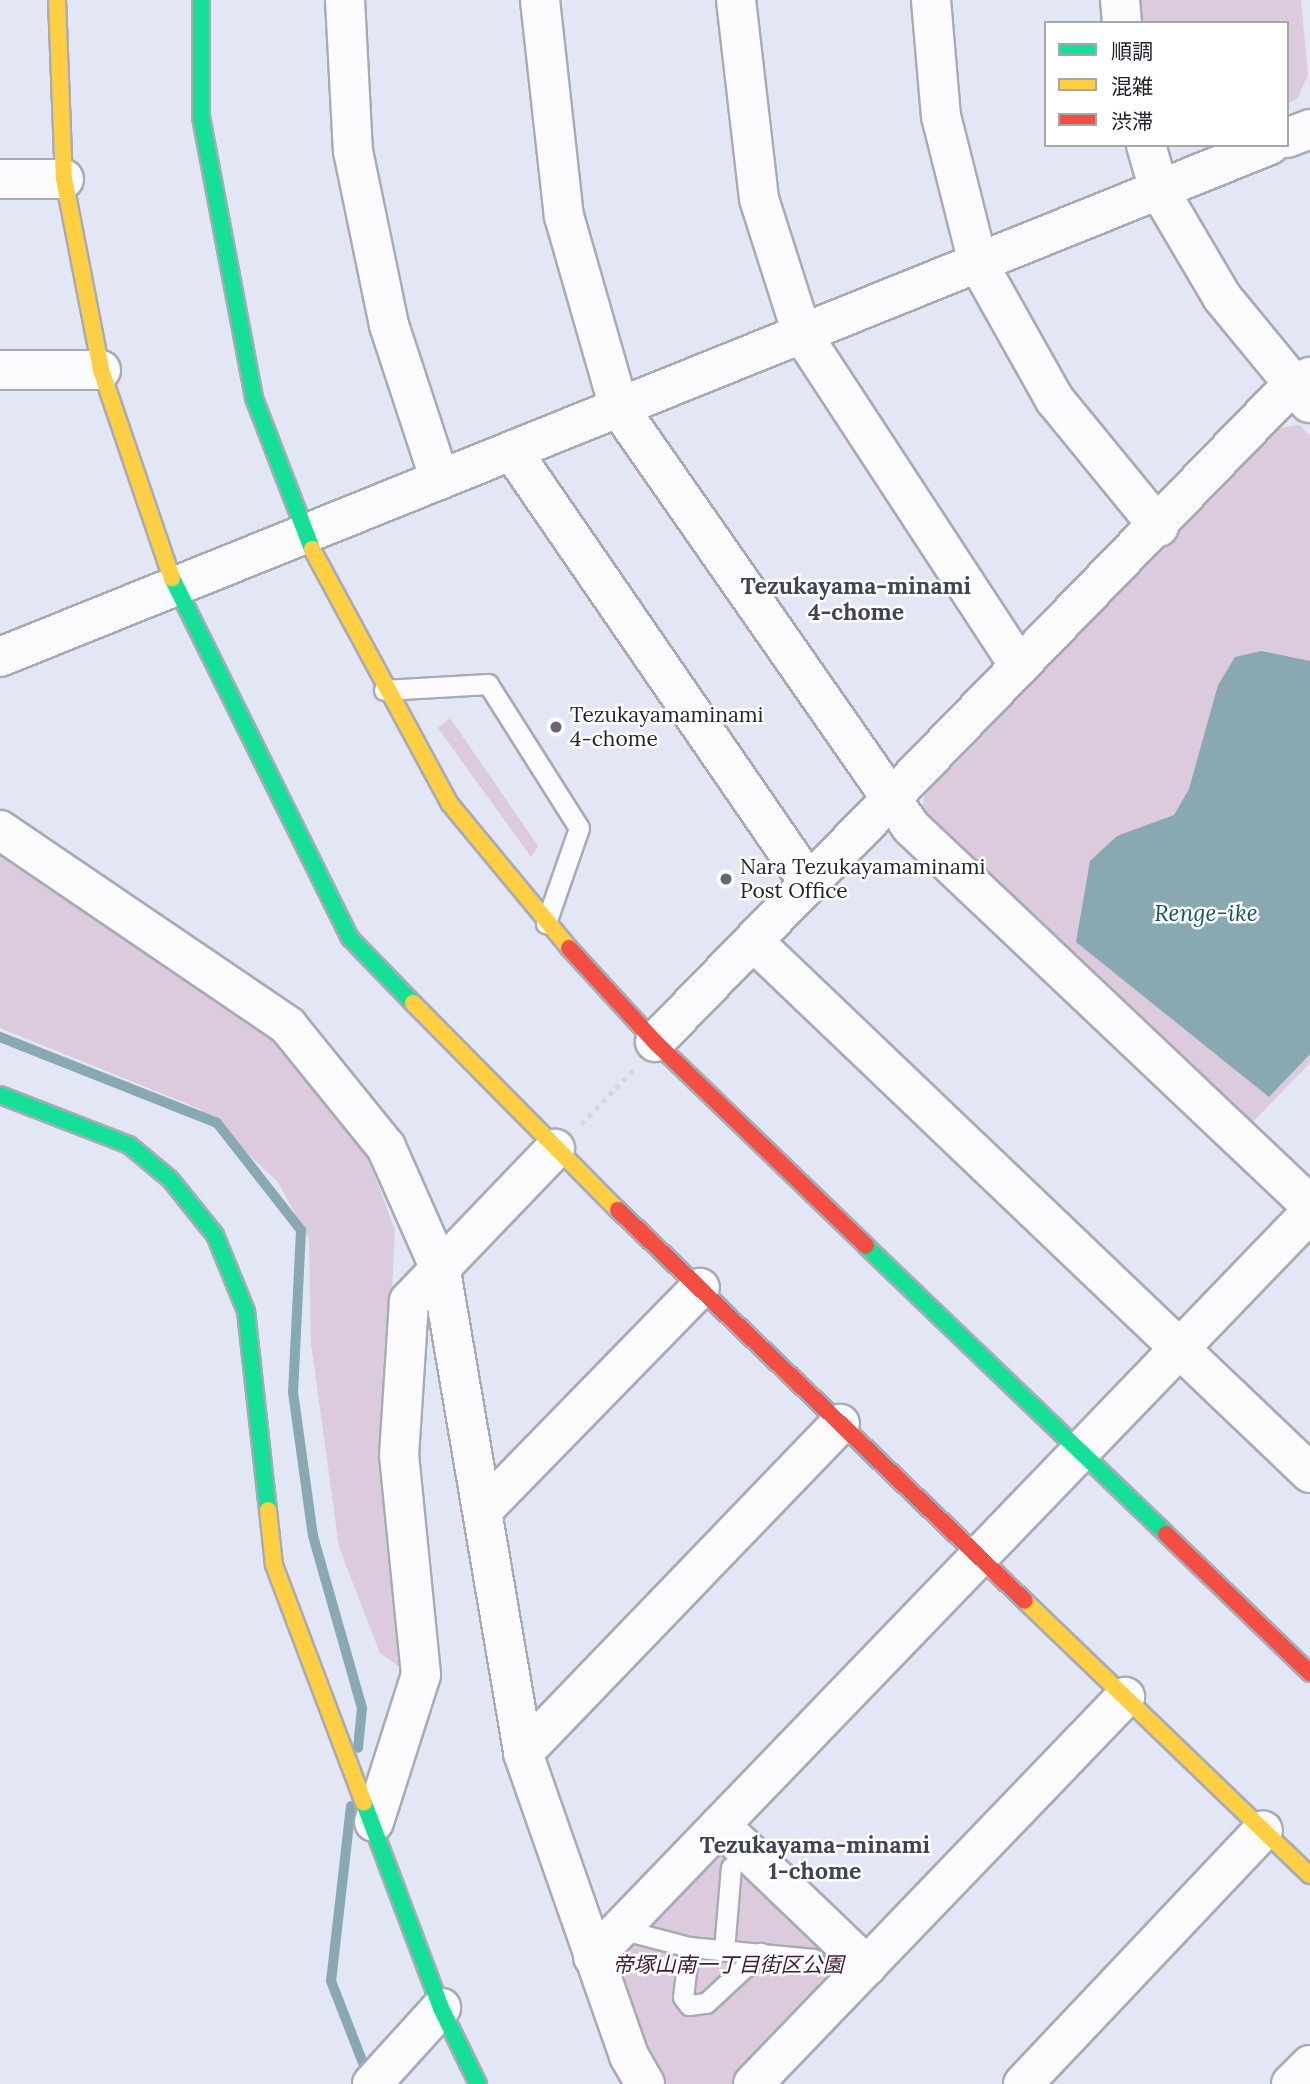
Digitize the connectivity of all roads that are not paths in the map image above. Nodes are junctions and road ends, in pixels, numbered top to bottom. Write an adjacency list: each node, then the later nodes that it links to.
1 (57, 0): 13 (street)
2 (201, 0): 25 (street)
3 (345, 0): 23 (street)
4 (540, 0): 21 (street)
5 (736, 0): 17 (street)
6 (930, 0): 16 (street)
7 (1120, 0): 8 (street)
8 (1122, 21)
9 (1310, 129): 10 (street)
10 (1289, 137)
11 (1147, 147): 15 (street)
12 (1265, 147): 15 (street)
13 (64, 178): 14 (street); 19 (street)
14 (0, 179)
15 (1159, 190): 16 (street); 20 (street)
16 (978, 263): 17 (street); 24 (street)
17 (802, 334): 21 (street); 28 (street)
18 (0, 370): 19 (street)
19 (101, 370): 26 (street)
20 (1304, 389): 24 (street)
21 (619, 408): 22 (street); 30 (street)
22 (512, 451): 23 (street); 32 (street)
23 (440, 480): 25 (street)
24 (1159, 527): 28 (street)
25 (304, 535): 26 (street); 29 (street)
26 (175, 587): 27 (street); 37 (street)
27 (0, 657)
28 (1019, 666): 30 (street)
29 (383, 690): 33 (street); 33 (lane)
30 (889, 801): 32 (street); 38 (street)
31 (0, 830): 40 (street)
32 (809, 883): 34 (street)
33 (547, 923): 35 (street)
34 (754, 942): 35 (street); 42 (street)
35 (655, 1042): 44 (street)
36 (0, 1095): 51 (street)
37 (555, 1149): 40 (street); 41 (street)
38 (1310, 1205)
39 (1310, 1213): 42 (street)
40 (442, 1271): 46 (street); 51 (street)
41 (700, 1288): 43 (street); 46 (street)
42 (1180, 1348): 44 (street); 45 (street)
43 (840, 1424): 47 (street); 50 (street)
44 (1080, 1451): 47 (street); 48 (street)
45 (1310, 1473)
46 (484, 1509): 50 (street)
47 (979, 1556): 49 (street); 52 (street)
48 (1310, 1673)
49 (1125, 1697): 53 (street); 62 (street)
50 (523, 1753): 60 (street)
51 (374, 1822): 63 (street)
52 (720, 1825): 56 (street); 62 (street)
53 (1263, 1830): 55 (street); 69 (street)
54 (731, 1867): 58 (lane)
55 (1310, 1875)
56 (620, 1929): 57 (lane); 60 (street)
57 (688, 1947): 58 (lane); 59 (lane)
58 (724, 1950): 59 (lane)
59 (760, 1953): 61 (lane)
60 (593, 1957): 67 (street)
61 (813, 1959)
62 (867, 1966): 68 (street)
63 (441, 2008): 65 (street); 66 (street)
64 (1310, 2064): 70 (street)
65 (382, 2072)
66 (478, 2084)
67 (645, 2084)
68 (753, 2084)
69 (1023, 2084)
70 (1291, 2084)

